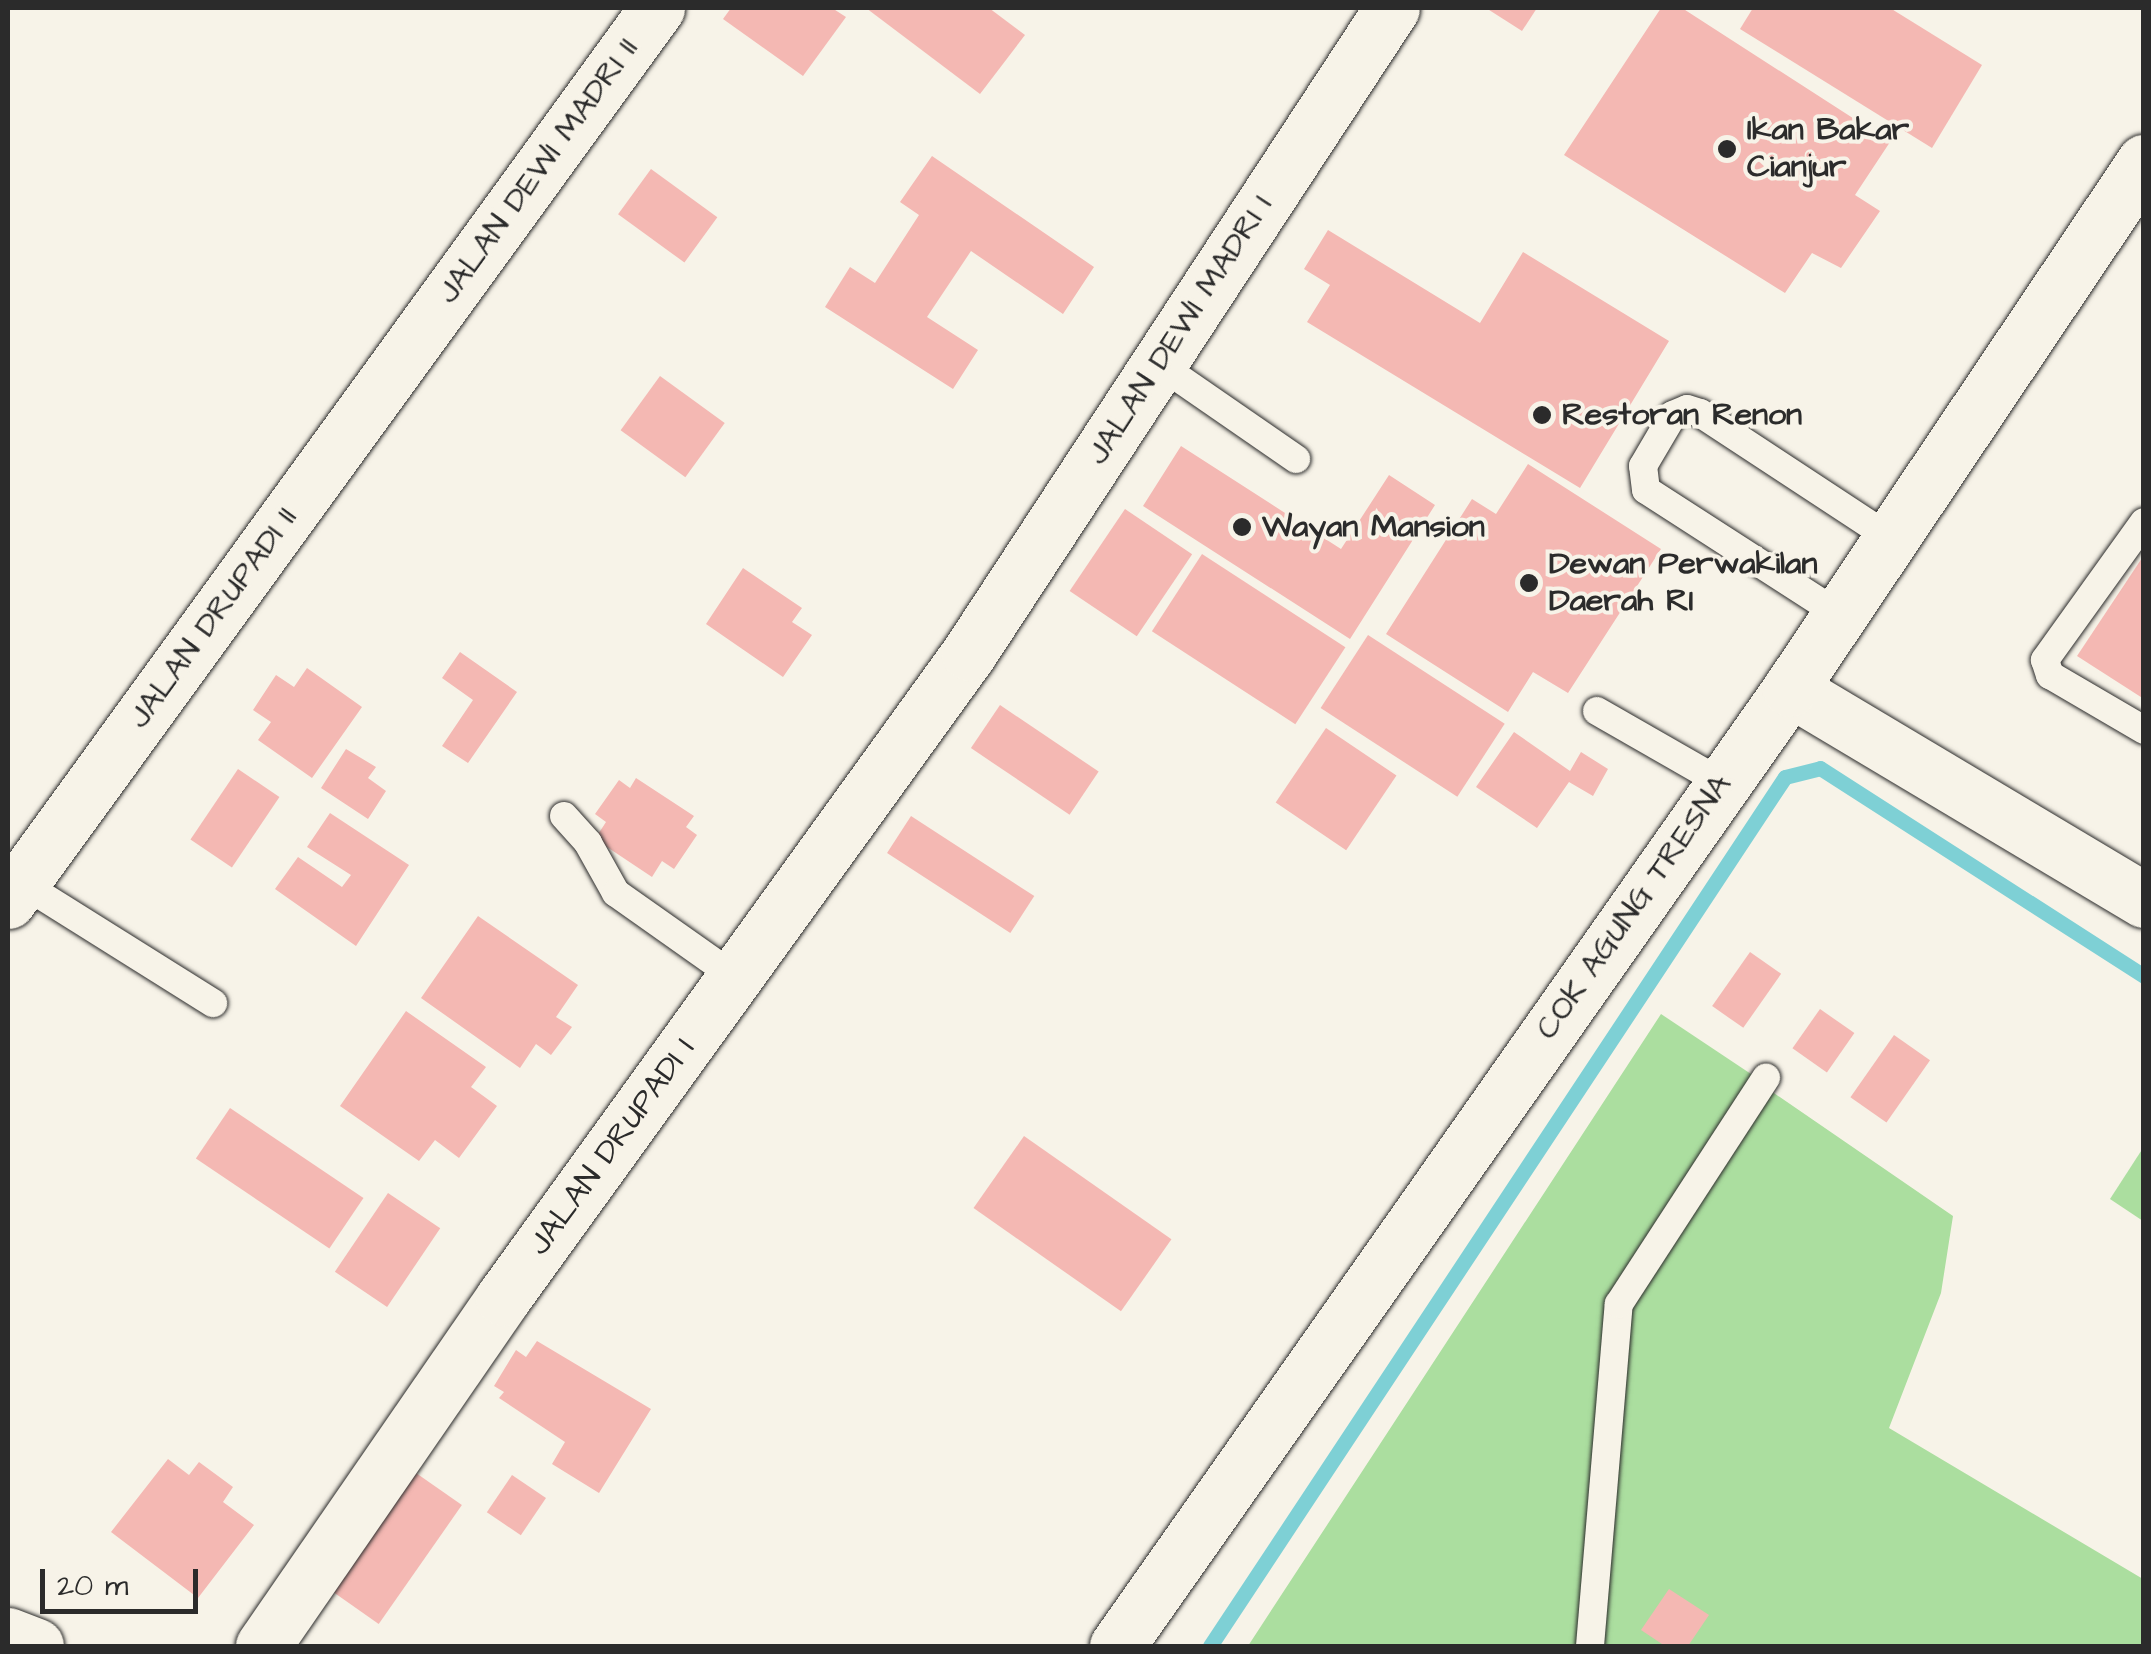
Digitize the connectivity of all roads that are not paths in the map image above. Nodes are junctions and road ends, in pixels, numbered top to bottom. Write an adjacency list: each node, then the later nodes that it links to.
1 (658, 8): 4 (street, JALAN DEWI MADRI II)
2 (1392, 8): 5 (street, JALAN DEWI MADRI I)
3 (2144, 162): 8 (street, COK AGUNG TRESNA)
4 (419, 335): 16 (street, JALAN DRUPADI II)
5 (1157, 363): 6 (lane); 10 (street, JALAN DEWI MADRI I)
6 (1296, 459)
7 (2144, 522): 13 (lane)
8 (1889, 537): 9 (street, COK AGUNG TRESNA); 9 (lane)
9 (1837, 613): 11 (street, COK AGUNG TRESNA)
10 (969, 653): 18 (street, JALAN DRUPADI I)
11 (1790, 689): 14 (street, COK AGUNG TRESNA); 17 (street)
12 (1598, 711): 14 (lane)
13 (2144, 730)
14 (1721, 782): 24 (street, COK AGUNG TRESNA)
15 (564, 816): 18 (lane)
16 (14, 892): 19 (lane)
17 (2144, 900)
18 (735, 978): 23 (street, JALAN DRUPADI I)
19 (213, 1004)
20 (1766, 1078): 25 (lane)
21 (8, 1635): 22 (street)
22 (36, 1646)
23 (263, 1646)
24 (1116, 1646)
25 (1590, 1646)

